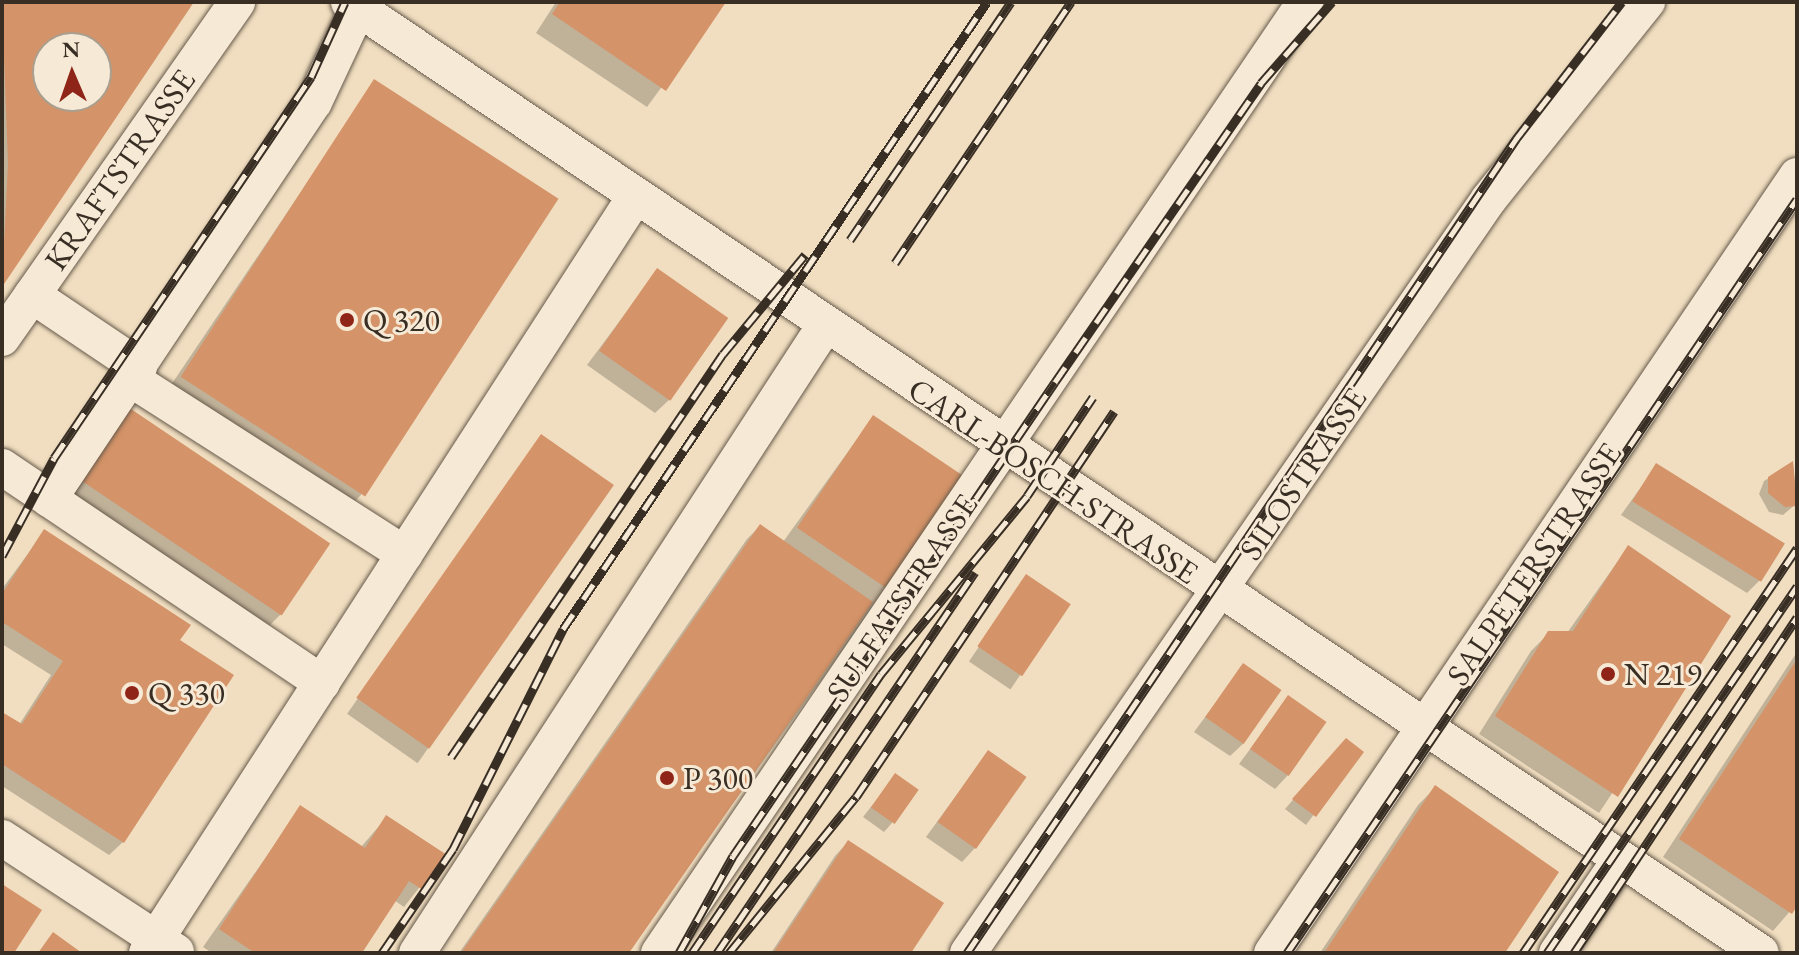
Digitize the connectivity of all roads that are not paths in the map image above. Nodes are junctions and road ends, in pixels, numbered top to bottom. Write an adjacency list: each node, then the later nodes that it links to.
1 (237, 2): 7 (street, KRAFTSTRASSE)
2 (1305, 2): 11 (street, SULFATSTRASSE)
3 (1647, 2): 15 (street, SILOSTRASSE)
4 (353, 5): 6 (street, CARL-BOSCH-STRASSE); 10 (street)
5 (1797, 176): 17 (street, SALPETERSTRASSE)
6 (635, 197): 8 (street, CARL-BOSCH-STRASSE); 14 (street)
7 (32, 295): 9 (street, KRAFTSTRASSE); 10 (street)
8 (824, 327): 11 (street, CARL-BOSCH-STRASSE); 21 (street)
9 (2, 338)
10 (135, 373): 13 (street); 14 (street)
11 (1005, 448): 15 (street, CARL-BOSCH-STRASSE); 22 (street, SULFATSTRASSE)
12 (2, 467): 13 (street)
13 (49, 499): 16 (street)
14 (405, 554): 16 (street)
15 (1221, 594): 17 (street, CARL-BOSCH-STRASSE); 23 (street, SILOSTRASSE)
16 (322, 683): 20 (street)
17 (1423, 727): 19 (street, CARL-BOSCH-STRASSE); 24 (street, SALPETERSTRASSE)
18 (2, 838): 20 (street)
19 (1620, 860): 25 (street); 26 (street, CARL-BOSCH-STRASSE)
20 (161, 948)
21 (417, 953)
22 (659, 953)
23 (968, 953)
24 (1272, 953)
25 (1557, 953)
26 (1761, 953)

